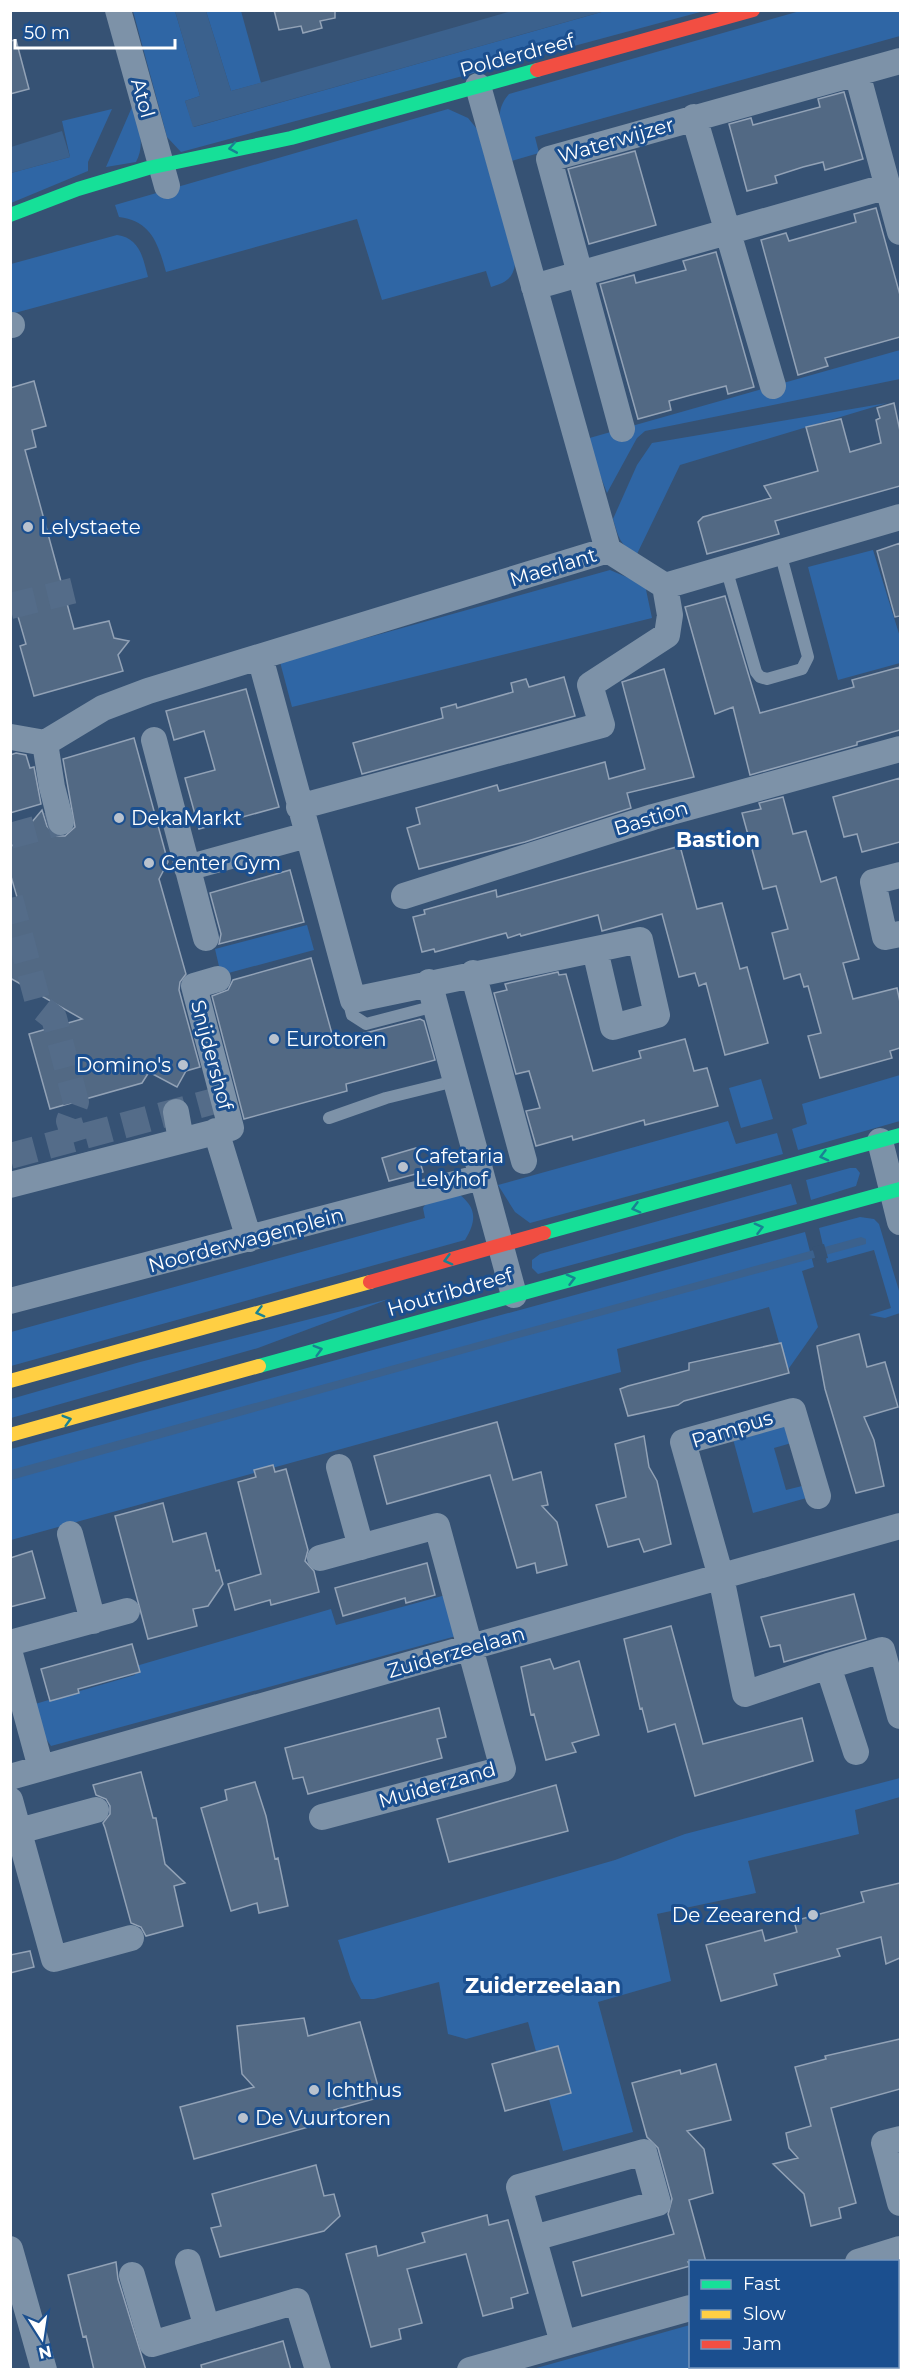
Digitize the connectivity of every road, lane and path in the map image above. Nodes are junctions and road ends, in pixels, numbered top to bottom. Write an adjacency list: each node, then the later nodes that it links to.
1 (118, 10): 9 (street, Atol)
2 (753, 10): 5 (main road, Polderdreef)
3 (900, 61): 4 (street, Waterwijzer)
4 (857, 73): 6 (street, Waterwijzer); 10 (street)
5 (478, 86): 7 (main road, Polderdreef); 16 (street, Maerlant)
6 (694, 117): 13 (street, Waterwijzer); 15 (street, Waterwijzer)
7 (291, 138): 8 (main road, Polderdreef); 9 (main road, Polderdreef, one-way to 9)
8 (237, 164)
9 (166, 181): 12 (main road, Polderdreef)
10 (888, 186): 13 (street); 14 (street)
11 (54, 212): 12 (main road, Polderdreef)
12 (10, 215)
13 (730, 232): 15 (street); 17 (street, Waterwijzer)
14 (900, 232)
15 (580, 275): 16 (street); 18 (street, Waterwijzer)
16 (534, 286): 20 (street, Maerlant)
17 (773, 386)
18 (621, 429)
19 (900, 517): 21 (street)
20 (608, 550): 23 (street); 24 (street, Maerlant)
21 (780, 552): 22 (street); 22 (lane)
22 (726, 568): 23 (street)
23 (665, 586): 29 (street)
24 (260, 657): 27 (street, Maerlant); 29 (street)
25 (11, 737): 27 (street)
26 (154, 740): 32 (street)
27 (45, 743): 30 (street)
28 (900, 749): 34 (street, Bastion)
29 (299, 807): 31 (street)
30 (61, 822)
31 (307, 835): 32 (street); 40 (street)
32 (187, 868): 36 (street)
33 (900, 875): 35 (street)
34 (404, 896)
35 (900, 934)
36 (206, 938)
37 (595, 950): 38 (street)
38 (473, 973): 40 (street); 47 (street)
39 (218, 979): 44 (street, Snijdershof)
40 (432, 994): 41 (street)
41 (455, 1080): 43 (lane); 48 (street)
42 (176, 1112): 46 (street)
43 (329, 1118)
44 (216, 1131): 46 (street); 52 (street, Snijdershof)
45 (890, 1138): 50 (street); 53 (main road, Houtribdreef, one-way to 53)
46 (181, 1140): 49 (street)
47 (524, 1161)
48 (481, 1177): 52 (street, Noorderwagenplein); 53 (street)
49 (10, 1185)
50 (896, 1190): 51 (street); 54 (main road, Houtribdreef, one-way to 50)
51 (900, 1222)
52 (249, 1239): 55 (street, Noorderwagenplein)
53 (500, 1246): 54 (street); 56 (main road, Houtribdreef, one-way to 56)
54 (514, 1295): 57 (main road, Houtribdreef, one-way to 54)
55 (10, 1301)
56 (10, 1381)
57 (10, 1435)
58 (339, 1467): 62 (street)
59 (818, 1496): 64 (street, Pampus)
60 (900, 1526): 64 (street, Zuiderzeelaan)
61 (70, 1534): 66 (street)
62 (361, 1547): 63 (street); 68 (street)
63 (320, 1558)
64 (721, 1577): 68 (street, Zuiderzeelaan); 70 (street)
65 (127, 1611): 66 (street)
66 (93, 1621): 67 (street)
67 (10, 1643)
68 (470, 1648): 73 (street, Zuiderzeelaan); 77 (street, Muiderzand)
69 (10, 1654): 73 (street)
70 (828, 1666): 71 (street); 72 (street)
71 (900, 1716)
72 (856, 1752)
73 (41, 1768): 74 (street, Zuiderzeelaan)
74 (10, 1777)
75 (10, 1800): 78 (street)
76 (96, 1810): 78 (street)
77 (322, 1816)
78 (19, 1831): 79 (street)
79 (131, 1938)
80 (900, 2139): 81 (street)
81 (900, 2203)
82 (534, 2238): 82 (street); 90 (street)
83 (10, 2249): 91 (street)
84 (900, 2249): 85 (street)
85 (864, 2260)
86 (188, 2262): 89 (street)
87 (132, 2274): 89 (street)
88 (689, 2308): 90 (street)
89 (207, 2328): 92 (street)
90 (563, 2343): 93 (street)
91 (44, 2370)
92 (318, 2370)
93 (470, 2370)

